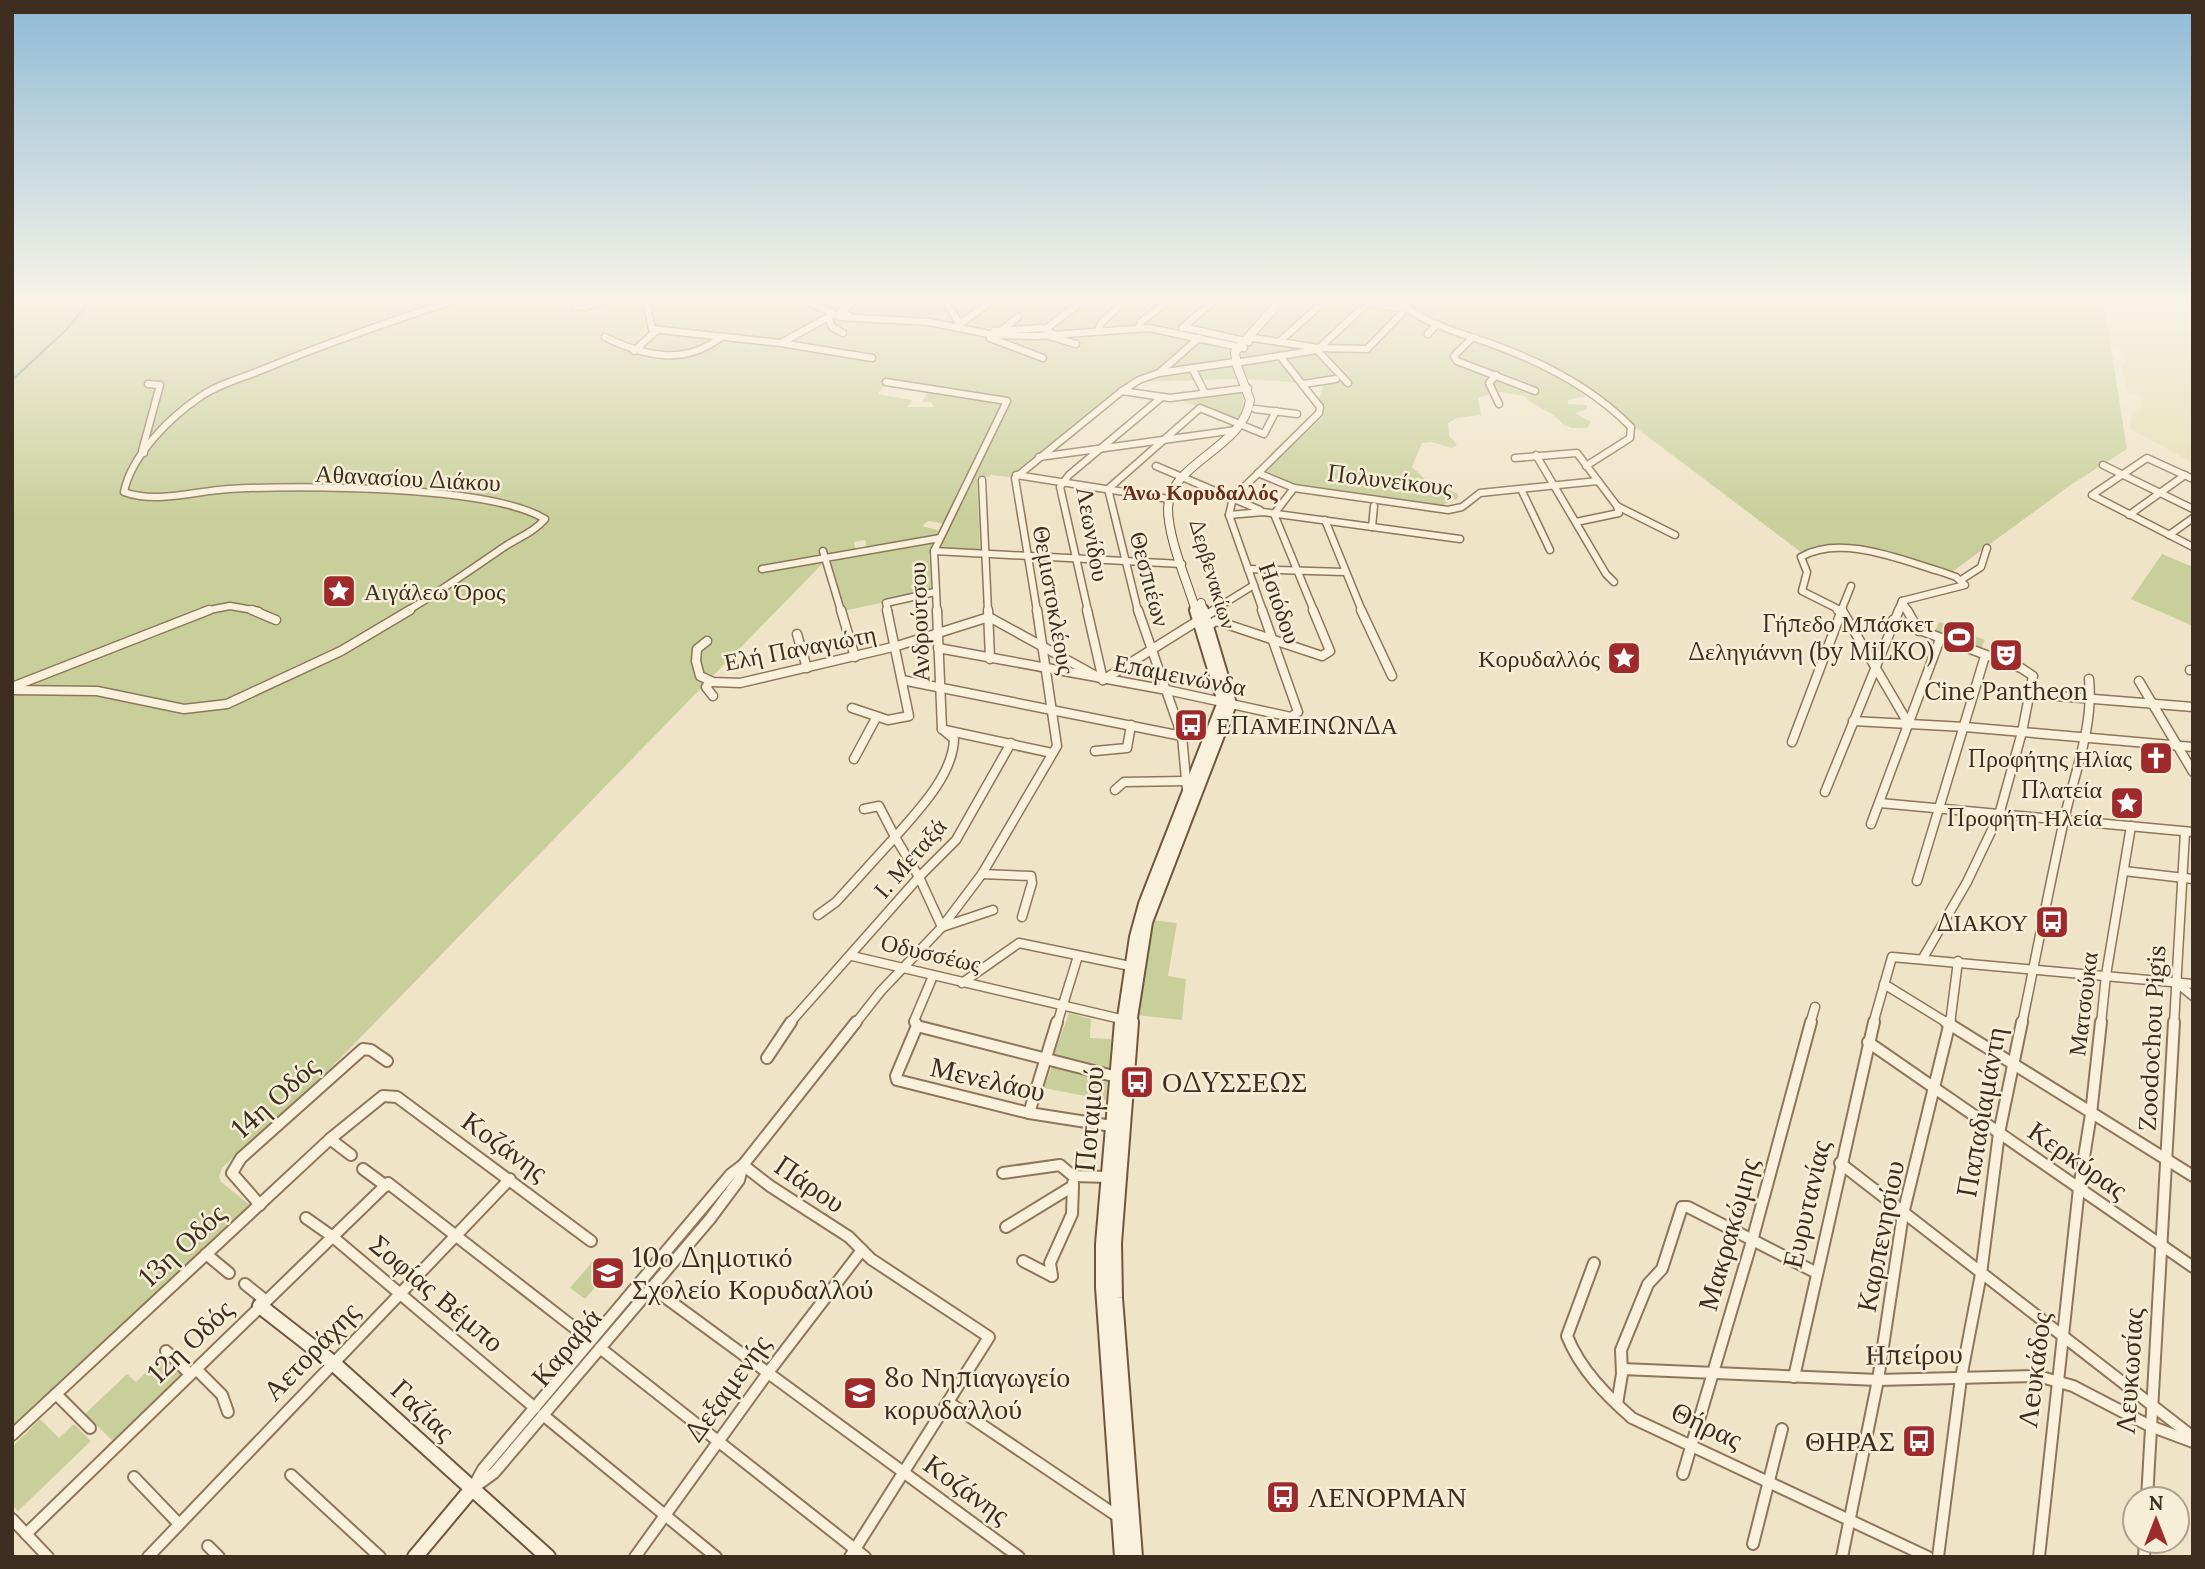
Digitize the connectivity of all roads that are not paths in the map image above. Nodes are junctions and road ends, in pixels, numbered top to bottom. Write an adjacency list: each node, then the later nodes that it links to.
1 (256, 371): 29 (street, Αθανασίου Διάκου)
2 (1171, 371): 10 (street)
3 (1194, 371): 20 (street)
4 (1242, 371): 17 (street)
5 (1244, 371): 23 (street)
6 (1293, 371): 16 (street)
7 (1340, 371): 14 (street)
8 (1486, 371): 11 (street)
9 (1547, 371): 35 (street)
10 (1159, 373): 18 (street)
11 (1496, 375): 19 (street); 22 (street)
12 (1336, 379): 16 (street)
13 (886, 383): 65 (street, Ανδρούτσου)
14 (1348, 383)
15 (148, 384): 29 (street)
16 (1303, 384): 36 (street)
17 (1248, 388): 20 (street); 26 (street)
18 (1122, 391): 21 (street); 31 (street)
19 (1535, 391)
20 (1205, 393): 21 (street)
21 (1162, 397): 28 (street, Λεωνίδου)
22 (1499, 404)
23 (1255, 409): 24 (street); 26 (street, Δερβενακίων)
24 (1276, 411): 25 (street); 26 (street)
25 (1297, 414)
26 (1242, 427): 27 (street); 27 (street); 40 (street, Δερβενακίων)
27 (1165, 439): 28 (street); 47 (street)
28 (1104, 447): 31 (street); 44 (street, Λεωνίδου)
29 (144, 453): 116 (street, Αθανασίου Διάκου)
30 (1536, 455): 32 (street); 35 (street); 45 (street)
31 (1037, 458): 37 (street)
32 (1515, 458)
33 (2102, 465): 38 (street)
34 (1156, 466): 40 (street)
35 (1586, 466): 43 (street)
36 (1258, 473): 46 (street, Πολυνείκους); 50 (street)
37 (1016, 475): 44 (street); 73 (street, Θεμιστοκλέους)
38 (2121, 475): 39 (street); 49 (street); 58 (street)
39 (2185, 475): 41 (street); 49 (street)
40 (1185, 479): 50 (street); 51 (street, Δερβενακίων); 89 (street, Δερβενακίων)
41 (2193, 479)
42 (982, 480): 71 (street)
43 (1598, 481): 45 (street, Πολυνείκους); 53 (street)
44 (1062, 482): 47 (street); 74 (street, Λεωνίδου)
45 (1555, 486): 48 (street, Πολυνείκους); 61 (street)
46 (1294, 488): 48 (street, Πολυνείκους); 56 (street)
47 (1108, 489): 51 (street); 75 (street, Θεσπιέων)
48 (1521, 489): 70 (street)
49 (2159, 493): 54 (street); 58 (street)
50 (1233, 498): 55 (street); 57 (street)
51 (1169, 499): 76 (street, Δερβενακίων)
52 (1374, 506): 62 (street)
53 (1617, 506): 61 (street); 63 (street)
54 (2193, 509)
55 (1263, 512): 56 (street); 57 (street)
56 (1274, 513): 60 (street); 79 (street)
57 (1229, 515): 78 (street, Ησιόδου)
58 (2129, 515): 64 (street)
59 (2193, 518): 64 (street)
60 (1325, 520): 62 (street); 80 (street)
61 (1576, 522): 82 (street)
62 (1372, 527): 66 (street)
63 (1675, 535)
64 (2169, 535): 67 (street)
65 (940, 538): 69 (street, Ανδρούτσου); 72 (street)
66 (1460, 539)
67 (2193, 547)
68 (1987, 548): 81 (street)
69 (934, 551): 71 (street); 85 (street, Ανδρούτσου)
70 (1550, 551)
71 (984, 553): 73 (street); 88 (street)
72 (824, 555): 77 (street); 104 (street)
73 (1028, 556): 74 (street); 99 (street, Θεμιστοκλέους)
74 (1076, 558): 75 (street); 112 (street, Λεωνίδου)
75 (1125, 561): 76 (street); 102 (street, Θεσπιέων)
76 (1182, 564): 89 (street, Δερβενακίων)
77 (762, 569)
78 (1248, 569): 79 (street); 83 (street, Ησιόδου)
79 (1297, 570): 80 (street); 97 (street)
80 (1345, 572): 109 (street)
81 (1961, 580): 86 (street); 87 (street)
82 (1614, 582)
83 (1254, 585): 89 (street); 97 (street, Ησιόδου)
84 (1851, 586): 87 (street)
85 (935, 592): 95 (street, Ανδρούτσου); 100 (street)
86 (1902, 601): 91 (street); 93 (street)
87 (1843, 612): 106 (street); 136 (street)
88 (989, 617): 95 (street, Ελή Παναγιώτη); 99 (street); 105 (street)
89 (1202, 617): 92 (street, Δερβενακίων); 102 (street); 121 (street, Δερβενακίων)
90 (276, 620): 116 (street)
91 (1893, 620): 93 (street); 106 (street)
92 (1209, 626): 97 (street); 121 (street, Δερβενακίων)
93 (1919, 631): 96 (street)
94 (797, 634): 107 (street)
95 (937, 636): 100 (street, Ελή Παναγιώτη); 101 (street, Ανδρούτσου)
96 (1940, 639): 103 (street); 129 (street)
97 (1271, 640): 126 (street, Ησιόδου)
98 (707, 641): 114 (street, Ελή Παναγιώτη)
99 (1044, 646): 108 (street, Θεμιστοκλέους); 112 (street)
100 (894, 648): 104 (street, Ελή Παναγιώτη); 111 (street)
101 (938, 648): 105 (street, Επαμεινώνδα); 115 (street, Ανδρούτσου)
102 (1150, 650): 112 (street); 117 (street, Θεσπιέων)
103 (1985, 656): 118 (street); 131 (street)
104 (855, 657): 107 (street, Ελή Παναγιώτη)
105 (990, 659): 108 (street, Επαμεινώνδα)
106 (1875, 664): 128 (street); 129 (street)
107 (807, 668): 114 (street, Ελή Παναγιώτη)
108 (1047, 670): 112 (street, Επαμεινώνδα); 125 (street, Θεμιστοκλέους)
109 (1392, 676)
110 (2089, 679): 120 (street, Παπαδιαμάντη)
111 (902, 680): 115 (street); 127 (street)
112 (1103, 680): 117 (street, Επαμεινώνδα)
113 (2139, 681): 122 (street)
114 (709, 683): 119 (street)
115 (940, 687): 125 (street); 132 (street, Ανδρούτσου)
116 (12, 688)
117 (1167, 690): 121 (street, Επαμεινώνδα); 134 (street, Θεσπιέων)
118 (2032, 694): 120 (street); 133 (street)
119 (713, 696)
120 (2091, 699): 122 (street); 135 (street, Παπαδιαμάντη)
121 (1227, 703): 126 (street, Επαμεινώνδα); 147 (street, Ποταμού); 182 (street, Ποταμού)
122 (2151, 703): 123 (street); 138 (street)
123 (2193, 707)
124 (852, 708): 127 (street)
125 (1053, 709): 130 (street); 141 (street, Θεμιστοκλέους)
126 (1291, 717)
127 (876, 718): 142 (street)
128 (1853, 721): 129 (street); 146 (street)
129 (1908, 723): 131 (street); 148 (street)
130 (1132, 726): 134 (street); 140 (street)
131 (1965, 727): 133 (street); 150 (street)
132 (943, 729): 137 (street); 156 (street, Ανδρούτσου)
133 (2022, 732): 135 (street); 151 (street)
134 (1182, 736): 144 (street, Θεσπιέων)
135 (2084, 740): 138 (street); 152 (street, Παπαδιαμάντη)
136 (1792, 742)
137 (1011, 743): 141 (street); 159 (street, Ι. Μεταξά)
138 (2177, 746): 139 (street); 143 (street)
139 (2193, 747)
140 (1095, 751)
141 (1052, 753): 158 (street, Θεμιστοκλέους)
142 (854, 759)
143 (2193, 772)
144 (1186, 780): 145 (street); 147 (street, Θεσπιέων)
145 (1115, 790)
146 (1825, 792)
147 (1187, 796): 170 (street, Ποταμού)
148 (1880, 803): 150 (street); 153 (street)
149 (864, 809): 156 (street)
150 (1941, 809): 151 (street); 161 (street)
151 (1999, 815): 152 (street); 168 (street)
152 (2064, 820): 154 (street); 171 (street, Παπαδιαμάντη)
153 (1871, 824)
154 (2131, 826): 155 (street); 157 (street, Ματσούκα)
155 (2189, 832): 160 (street, Zoodochou Pigis)
156 (895, 837): 159 (street); 163 (street)
157 (2124, 872): 160 (street); 173 (street, Ματσούκα)
158 (982, 874): 164 (street); 165 (street, Θεμιστοκλέους)
159 (919, 877): 165 (street); 166 (street, Ι. Μεταξά)
160 (2188, 879): 175 (street, Zoodochou Pigis)
161 (1917, 881)
162 (993, 910): 165 (street)
163 (818, 915)
164 (1022, 917)
165 (942, 927): 172 (street, Καραβά)
166 (852, 956): 172 (street, Οδυσσέως); 186 (street, Οδυσσέως)
167 (1078, 956): 170 (street); 176 (street); 180 (street)
168 (1923, 958): 169 (street); 177 (street, Ευρυτανίας)
169 (1958, 961): 171 (street); 183 (street, Καρπενησίου)
170 (1130, 966): 182 (street, Ποταμού)
171 (2033, 968): 173 (street); 189 (street, Παπαδιαμάντη)
172 (901, 969): 174 (street, Οδυσσέως); 201 (street, Καραβά)
173 (2106, 975): 175 (street); 194 (street, Ματσούκα)
174 (933, 976): 176 (street, Οδυσσέως); 184 (street)
175 (2176, 982): 178 (street); 179 (street); 199 (street, Zoodochou Pigis)
176 (962, 983): 180 (street, Οδυσσέως)
177 (1884, 984): 183 (street); 185 (street, Ευρυτανίας)
178 (2193, 984)
179 (2193, 996)
180 (1063, 1005): 182 (street, Οδυσσέως); 187 (street)
181 (1815, 1007): 217 (street, Μακρακώμης)
182 (1126, 1021): 190 (street, Ποταμού); 283 (street, Ποταμού)
183 (1950, 1024): 189 (street); 191 (street, Καρπενησίου)
184 (917, 1026): 187 (street); 193 (street, Μενελάου)
185 (1868, 1042): 191 (street, Κερκύρας); 200 (street, Ευρυτανίας)
186 (767, 1058)
187 (1046, 1059): 190 (street); 193 (street)
188 (387, 1061): 210 (street, 14η Οδός)
189 (2012, 1063): 194 (street); 196 (street, Παπαδιαμάντη)
190 (1116, 1077): 195 (street, Ποταμού)
191 (1933, 1089): 196 (street, Κερκύρας); 211 (street, Καρπενησίου)
192 (387, 1095): 197 (street, 13η Οδός); 206 (street, Κοζάνης)
193 (1029, 1113): 195 (street, Μενελάου)
194 (2091, 1114): 199 (street); 209 (street, Ματσούκα)
195 (1112, 1126): 205 (street, Ποταμού)
196 (1998, 1133): 209 (street, Κερκύρας); 226 (street, Παπαδιαμάντη)
197 (331, 1139): 198 (street); 210 (street, 13η Οδός)
198 (351, 1155)
199 (2166, 1160): 204 (street); 218 (street, Zoodochou Pigis)
200 (1840, 1163): 211 (street); 224 (street, Ευρυτανίας)
201 (743, 1165): 219 (street, Πάρου); 228 (street, Καραβά); 232 (street, Καραβά)
202 (363, 1169): 208 (street)
203 (1003, 1172): 207 (street)
204 (2193, 1176)
205 (1108, 1177): 207 (street); 265 (street, Ποταμού)
206 (510, 1179): 214 (street, Αετοράχης); 216 (street, Κοζάνης)
207 (1073, 1181): 213 (street); 221 (street)
208 (387, 1184): 214 (street); 215 (street, 12η Οδός)
209 (2079, 1188): 218 (street, Κερκύρας); 231 (street, Λeυκάδος)
210 (260, 1205): 220 (street, 13η Οδός)
211 (1903, 1214): 226 (street); 241 (street, Καρπενησίου)
212 (306, 1218): 215 (street, Σοφίας Βέμπο)
213 (1006, 1227)
214 (455, 1236): 229 (street, Αετοράχης); 232 (street)
215 (333, 1237): 229 (street, Σοφίας Βέμπο); 230 (street, 12η Οδός)
216 (591, 1241)
217 (1752, 1241): 224 (street); 235 (street); 237 (street, Μακρακώμης)
218 (2161, 1246): 223 (street, Κερκύρας); 246 (street, Λευκωσίας)
219 (862, 1250): 238 (street, Δεξαμενής); 244 (street, Πάρου)
220 (206, 1254): 225 (street); 243 (street, 13η Οδός)
221 (1023, 1261)
222 (1594, 1263): 245 (street, Θήρας)
223 (2193, 1268)
224 (1815, 1272): 239 (street, Ευρυτανίας)
225 (229, 1273)
226 (1981, 1274): 231 (street); 240 (street, Παπαδιαμάντη)
227 (245, 1284): 230 (street, Γαζίας)
228 (651, 1287): 232 (street, Καραβά); 238 (street, Κοζάνης)
229 (399, 1294): 234 (street, Αετοράχης); 248 (street, Σοφίας Βέμπο)
230 (263, 1304): 234 (street, Γαζίας); 236 (street, 12η Οδός)
231 (2063, 1336): 242 (street, Λeυκάδος); 246 (street)
232 (595, 1344): 248 (street, Καραβά); 254 (street)
233 (166, 1351): 236 (street)
234 (333, 1363): 263 (street, Γαζίας); 268 (street, Αετοράχης)
235 (1622, 1369): 237 (street, Ηπείρου); 245 (street)
236 (193, 1372): 247 (street); 269 (street, 12η Οδός)
237 (1711, 1373): 239 (street, Ηπείρου); 256 (street, Μακρακώμης)
238 (767, 1374): 254 (street, Δεξαμενής); 257 (street, Κοζάνης)
239 (1794, 1377): 241 (street, Ηπείρου)
240 (1961, 1378): 241 (street, Ηπείρου); 242 (street, Ηπείρου); 286 (street, Παπαδιαμάντη)
241 (1878, 1380): 266 (street, Καρπενησίου)
242 (2057, 1380): 249 (street, Ηπείρου); 287 (street, Λeυκάδος)
243 (56, 1394): 250 (street); 252 (street, 13η Οδός)
244 (948, 1402): 257 (street); 265 (street)
245 (1618, 1404): 256 (street, Θήρας)
246 (2154, 1406): 249 (street, Λευκωσίας); 253 (street)
247 (228, 1412)
248 (539, 1412): 263 (street, Καραβά); 264 (street, Σοφίας Βέμπο)
249 (2150, 1426): 255 (street, Ηπείρου); 262 (street, Λευκωσίας)
250 (90, 1428)
251 (1782, 1429): 261 (street)
252 (12, 1435)
253 (2193, 1437)
254 (719, 1442): 264 (street, Δεξαμενής); 272 (street)
255 (2193, 1442)
256 (1693, 1445): 258 (street, Μακρακώμης); 261 (street, Θήρας)
257 (903, 1473): 272 (street); 281 (street, Κοζάνης)
258 (1684, 1474)
259 (291, 1475): 276 (street)
260 (134, 1477): 268 (street)
261 (1769, 1481): 266 (street, Θήρας); 270 (street)
262 (2148, 1485)
263 (471, 1490): 277 (street, Καραβά); 278 (street, Γαζίας)
264 (665, 1515): 279 (street, Δεξαμενής); 280 (street, Σοφίας Βέμπο)
265 (1120, 1518): 282 (street, Ποταμού)
266 (1849, 1518): 284 (street, Καρπενησίου); 285 (street, Θήρας)
267 (12, 1519): 269 (street)
268 (179, 1524): 274 (street, Αετοράχης)
269 (26, 1534): 273 (street)
270 (1753, 1544)
271 (208, 1546): 275 (street)
272 (857, 1554)
273 (48, 1557)
274 (148, 1557)
275 (219, 1557)
276 (380, 1557)
277 (415, 1557)
278 (548, 1557)
279 (635, 1557)
280 (716, 1557)
281 (1019, 1557)
282 (1122, 1557)
283 (1135, 1557)
284 (1842, 1557)
285 (1928, 1557)
286 (1938, 1557)
287 (2039, 1557)

